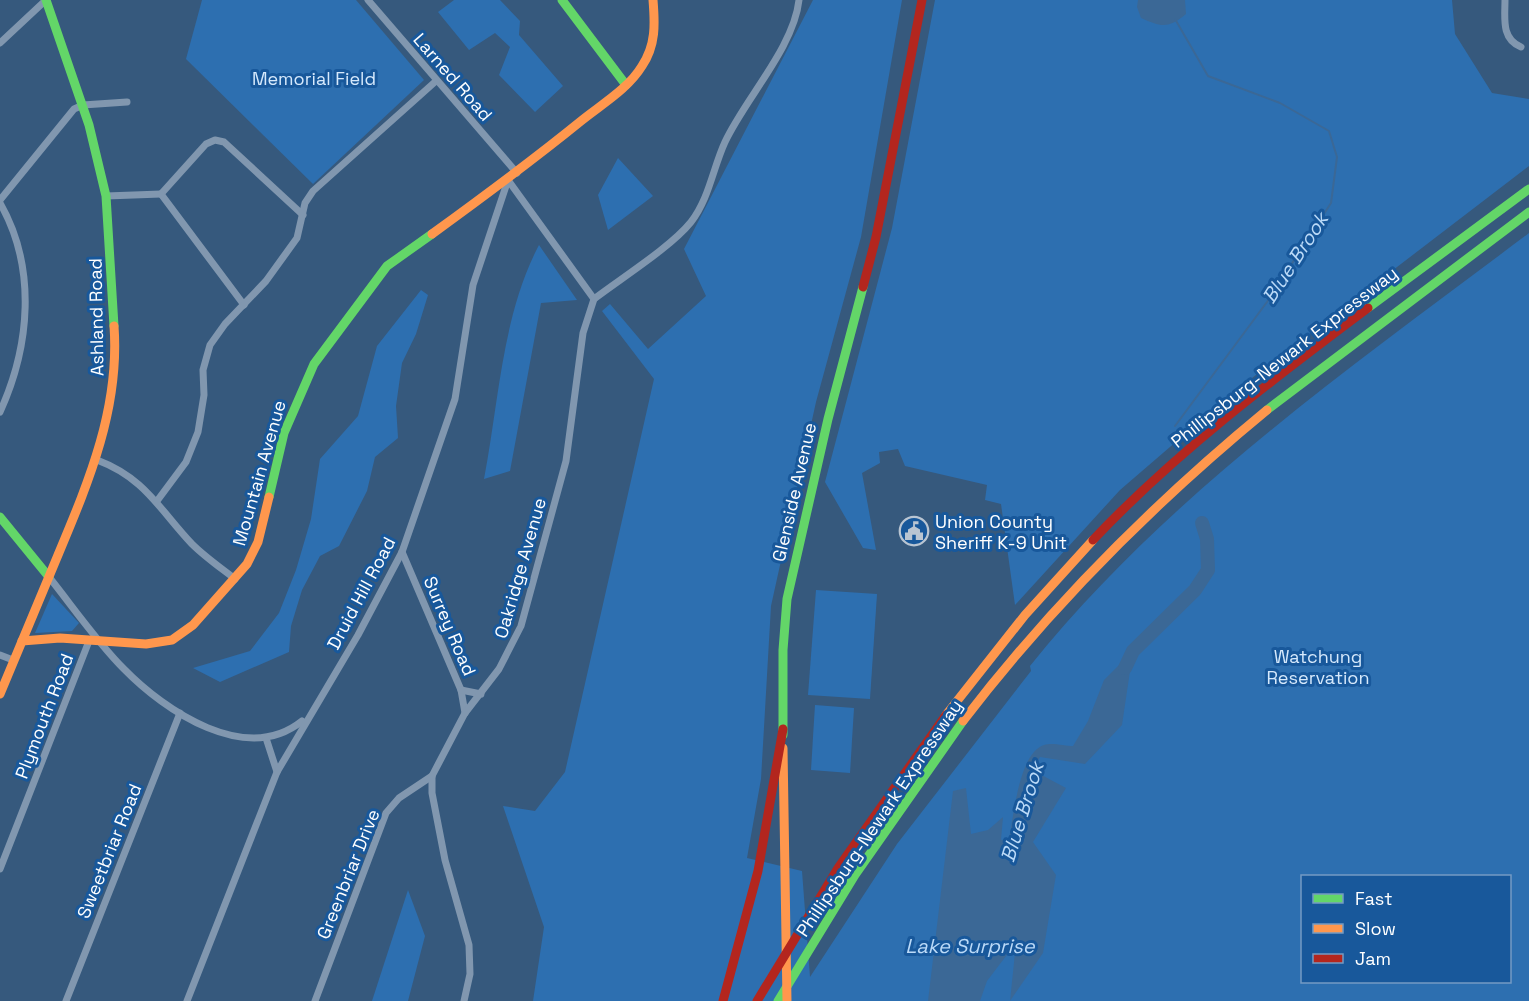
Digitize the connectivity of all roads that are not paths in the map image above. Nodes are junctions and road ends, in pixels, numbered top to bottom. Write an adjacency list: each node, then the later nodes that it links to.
1 (46, 0): 8 (street); 13 (main road, Ashland Road)
2 (368, 0): 10 (street, Larned Road)
3 (562, 0): 11 (main road)
4 (653, 0): 11 (main road, Mountain Avenue)
5 (799, 0): 22 (street)
6 (921, 0): 42 (main road, Glenside Avenue)
7 (1505, 0): 9 (street)
8 (0, 43)
9 (1521, 47)
10 (436, 81): 14 (street, Larned Road); 21 (street)
11 (626, 85): 14 (main road, Mountain Avenue)
12 (127, 102): 13 (street)
13 (83, 105): 18 (main road, Ashland Road); 19 (street)
14 (517, 173): 15 (main road, Mountain Avenue)
15 (508, 180): 22 (street); 28 (street, Druid Hill Road); 30 (main road, Mountain Avenue)
16 (1529, 189): 52 (main road, Phillipsburg-Newark Expressway)
17 (161, 194): 18 (street); 21 (street); 23 (street)
18 (106, 196): 25 (main road, Ashland Road)
19 (0, 202): 24 (street)
20 (1529, 212): 53 (main road, Phillipsburg-Newark Expressway)
21 (303, 215): 23 (street)
22 (594, 299): 38 (street, Oakridge Avenue)
23 (244, 305): 26 (street)
24 (0, 412)
25 (97, 460): 26 (street); 29 (main road, Ashland Road)
26 (157, 501): 30 (street)
27 (0, 517): 29 (main road)
28 (402, 552): 36 (street, Surrey Road); 41 (street, Druid Hill Road)
29 (49, 577): 31 (main road, Ashland Road); 33 (street)
30 (235, 579): 33 (main road, Mountain Avenue)
31 (22, 640): 32 (main road, Mountain Avenue); 35 (main road, Ashland Road)
32 (89, 641): 33 (main road, Mountain Avenue); 46 (street, Plymouth Road)
33 (103, 643): 39 (street)
34 (0, 655): 35 (street)
35 (13, 660): 37 (main road, Ashland Road)
36 (460, 690): 38 (street); 40 (street, Surrey Road)
37 (0, 694)
38 (481, 694): 40 (street, Oakridge Avenue)
39 (180, 713): 43 (street); 47 (street, Sweetbriar Road)
40 (465, 713): 45 (street, Oakridge Avenue)
41 (307, 718): 43 (street); 44 (street, Druid Hill Road)
42 (783, 729): 51 (main road); 54 (main road, Glenside Avenue)
43 (266, 738): 44 (street)
44 (277, 772): 48 (street, Druid Hill Road)
45 (432, 776): 49 (street, Greenbriar Drive); 50 (street)
46 (0, 869)
47 (66, 1001)
48 (187, 1001)
49 (315, 1001)
50 (464, 1001)
51 (723, 1001)
52 (757, 1001)
53 (778, 1001)
54 (787, 1001)

